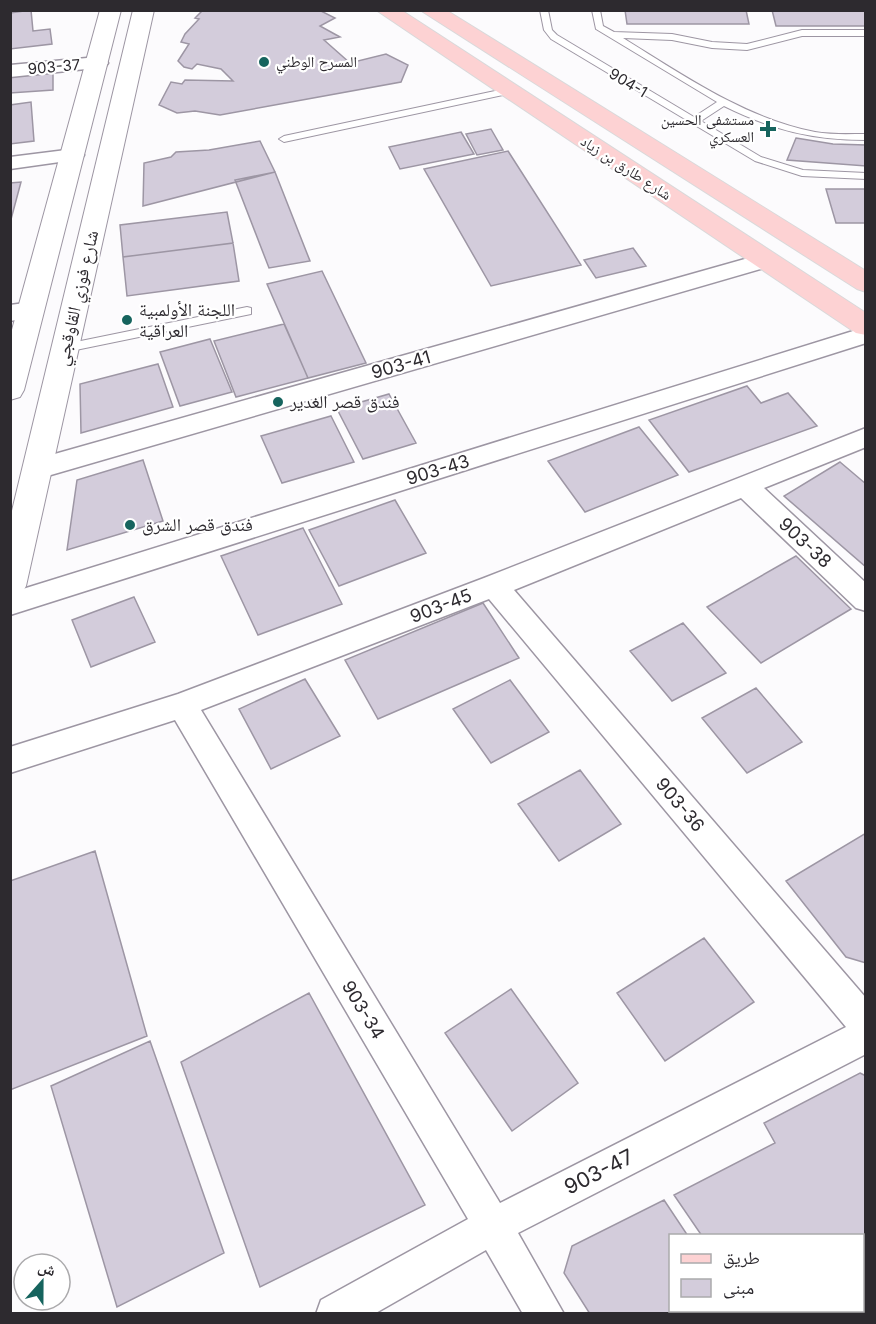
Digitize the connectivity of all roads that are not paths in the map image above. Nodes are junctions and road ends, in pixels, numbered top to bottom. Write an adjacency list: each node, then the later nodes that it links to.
1 (111, 10): 9 (street, شارع فوزي القاوقجي)
2 (144, 10): 25 (street, شارع فوزي القاوقجي)
3 (386, 10): 11 (main road, شارع طارق بن زياد)
4 (430, 10): 20 (main road, شارع طارق بن زياد)
5 (544, 10): 13 (lane, 904-1)
6 (596, 10): 8 (lane)
7 (866, 33): 8 (lane)
8 (613, 36): 12 (lane)
9 (98, 63): 10 (street, 903-37); 16 (street, شارع فوزي القاوقجي)
10 (10, 71)
11 (509, 91): 15 (lane); 19 (main road, شارع طارق بن زياد)
12 (724, 102): 13 (lane); 14 (lane)
13 (693, 122): 18 (lane, 904-1)
14 (866, 137)
15 (284, 139)
16 (74, 156): 17 (street); 22 (street, شارع فوزي القاوقجي)
17 (10, 163)
18 (866, 176)
19 (766, 260): 23 (main road, شارع طارق بن زياد); 28 (street, 903-41)
20 (866, 283)
21 (247, 311): 25 (lane)
22 (21, 312): 26 (street, شارع فوزي القاوقجي)
23 (866, 326)
24 (866, 335): 33 (street, 903-43)
25 (66, 348): 28 (street, شارع فوزي القاوقجي)
26 (10, 390)
27 (866, 437): 29 (street, 903-45)
28 (37, 470): 30 (street, شارع فوزي القاوقجي)
29 (745, 486): 31 (street, 903-45); 32 (street, 903-38)
30 (10, 586)
31 (494, 586): 34 (street, 903-45); 36 (street, 903-36)
32 (866, 600)
33 (10, 604)
34 (182, 705): 35 (street, 903-45); 38 (street, 903-34)
35 (10, 760)
36 (866, 1025)
37 (866, 1035): 38 (street, 903-47)
38 (492, 1227): 39 (street, 903-47); 40 (street, 903-34)
39 (335, 1314)
40 (544, 1314)

